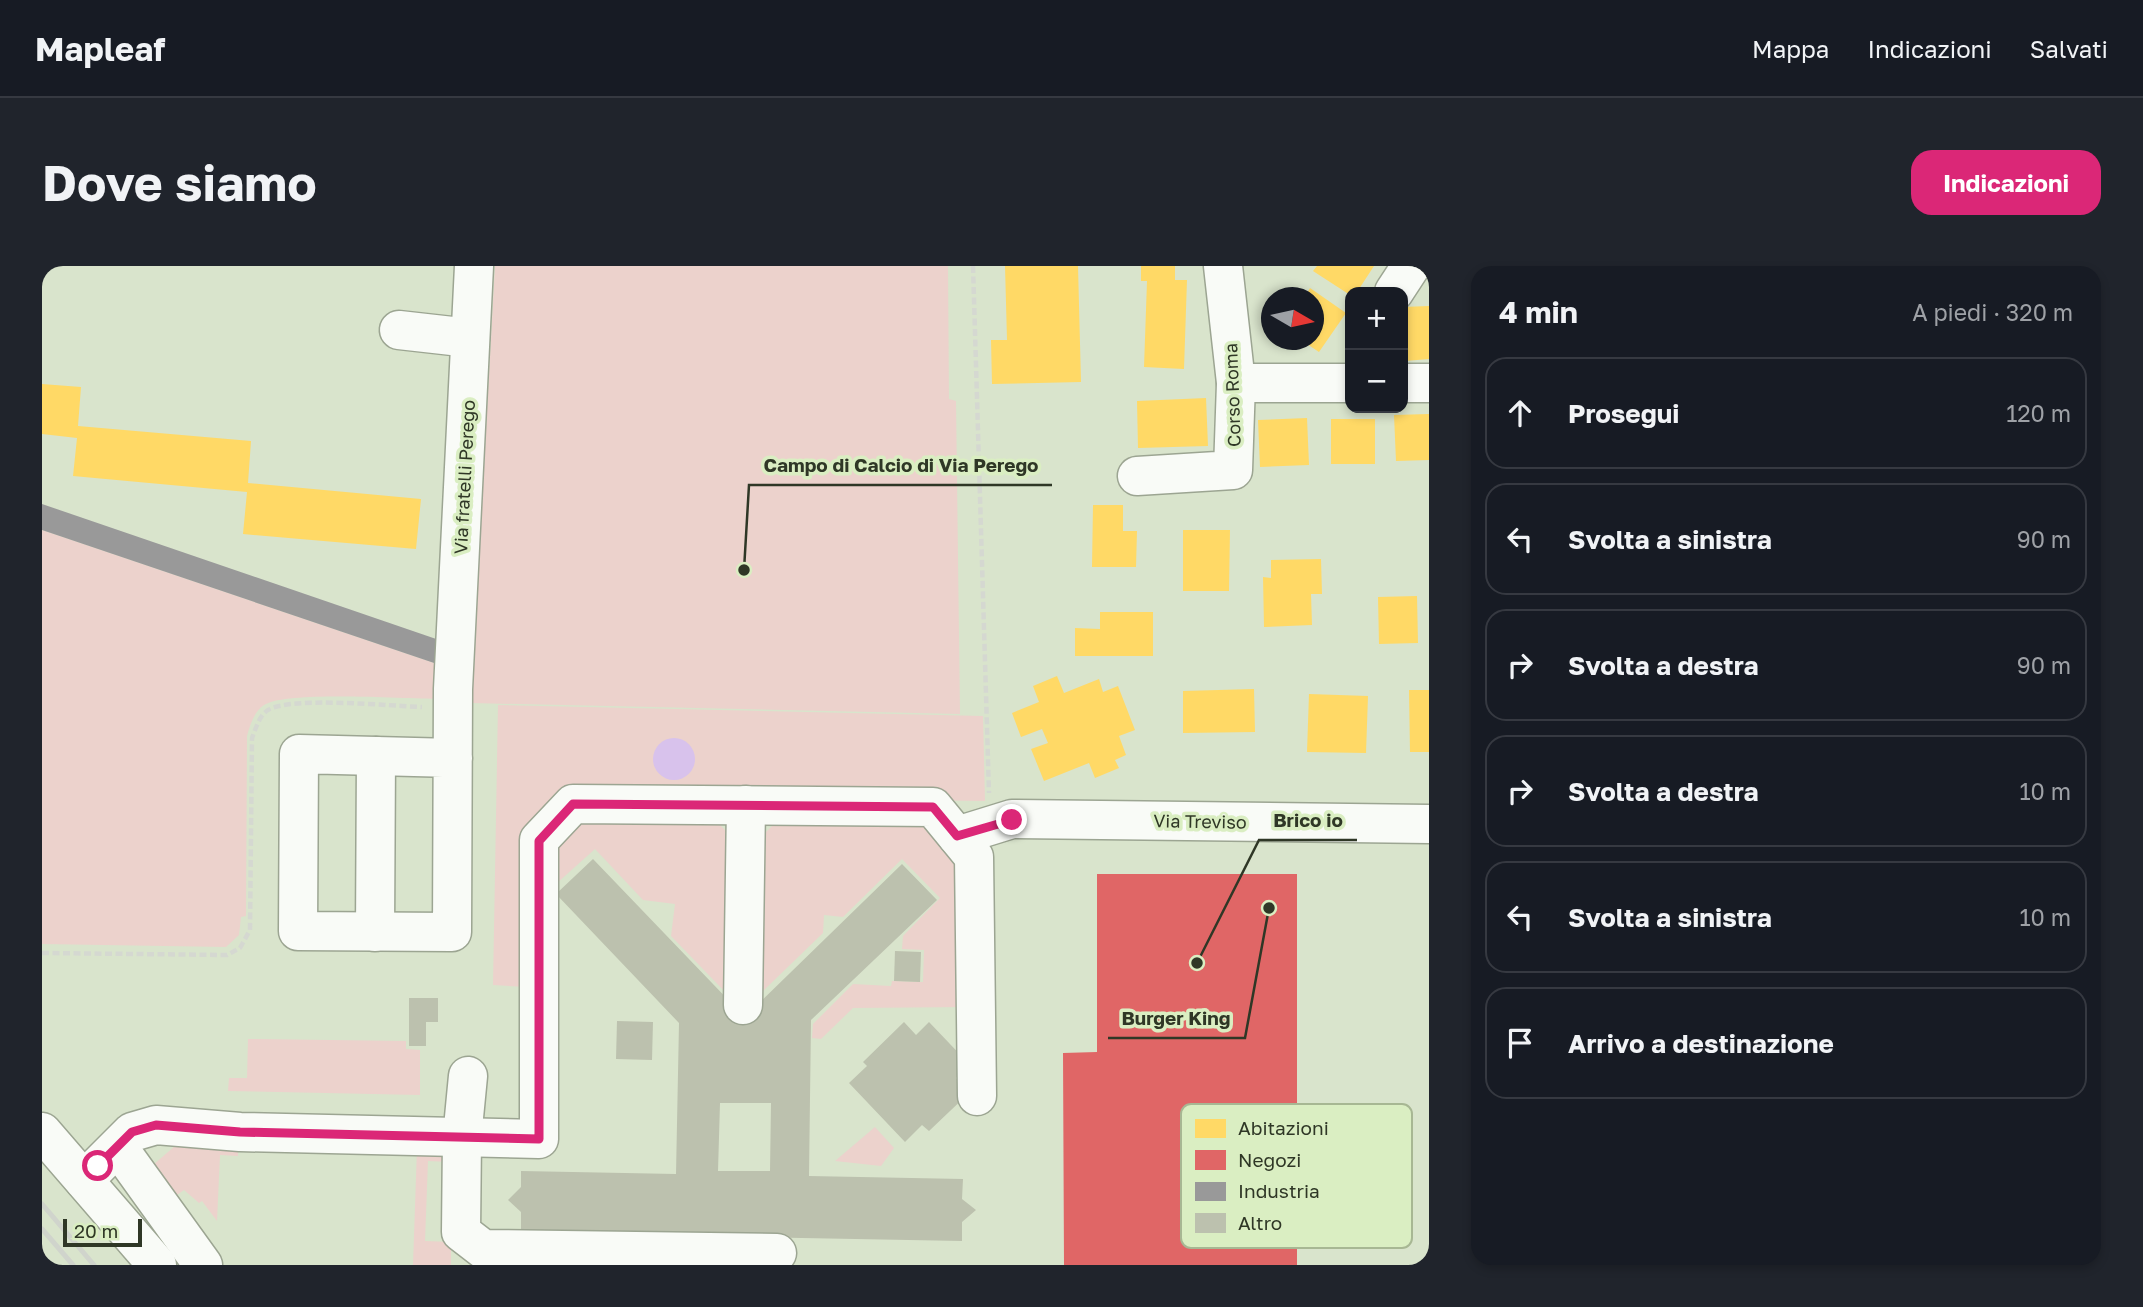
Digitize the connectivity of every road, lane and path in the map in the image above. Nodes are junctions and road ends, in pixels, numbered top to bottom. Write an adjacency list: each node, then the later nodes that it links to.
1 (474, 266): 7 (street, Via fratelli Perego)
2 (973, 266): 17 (path)
3 (1223, 266): 9 (street, Corso Roma)
4 (1411, 266): 5 (street)
5 (1397, 287)
6 (399, 330): 7 (street)
7 (470, 338): 13 (street, Via fratelli Perego)
8 (1345, 375): 9 (street)
9 (1236, 383): 12 (street, Corso Roma)
10 (1408, 383): 11 (street)
11 (1429, 383)
12 (1137, 476)
13 (442, 698): 15 (street, Via fratelli Perego); 21 (path)
14 (376, 756): 15 (street); 20 (street); 20 (street)
15 (453, 758): 20 (street, Via fratelli Perego)
16 (746, 805): 19 (street); 22 (street); 26 (street)
17 (1001, 807): 18 (street, Via Treviso); 19 (street, Via Treviso)
18 (1429, 824)
19 (957, 836): 24 (street)
20 (375, 932)
21 (42, 953)
22 (743, 1005)
23 (468, 1076): 26 (street)
24 (976, 1096)
25 (42, 1132): 28 (street)
26 (462, 1138): 27 (street); 29 (street)
27 (118, 1147): 28 (street); 31 (street)
28 (84, 1180): 30 (street)
29 (777, 1253)
30 (157, 1265)
31 (203, 1265)

